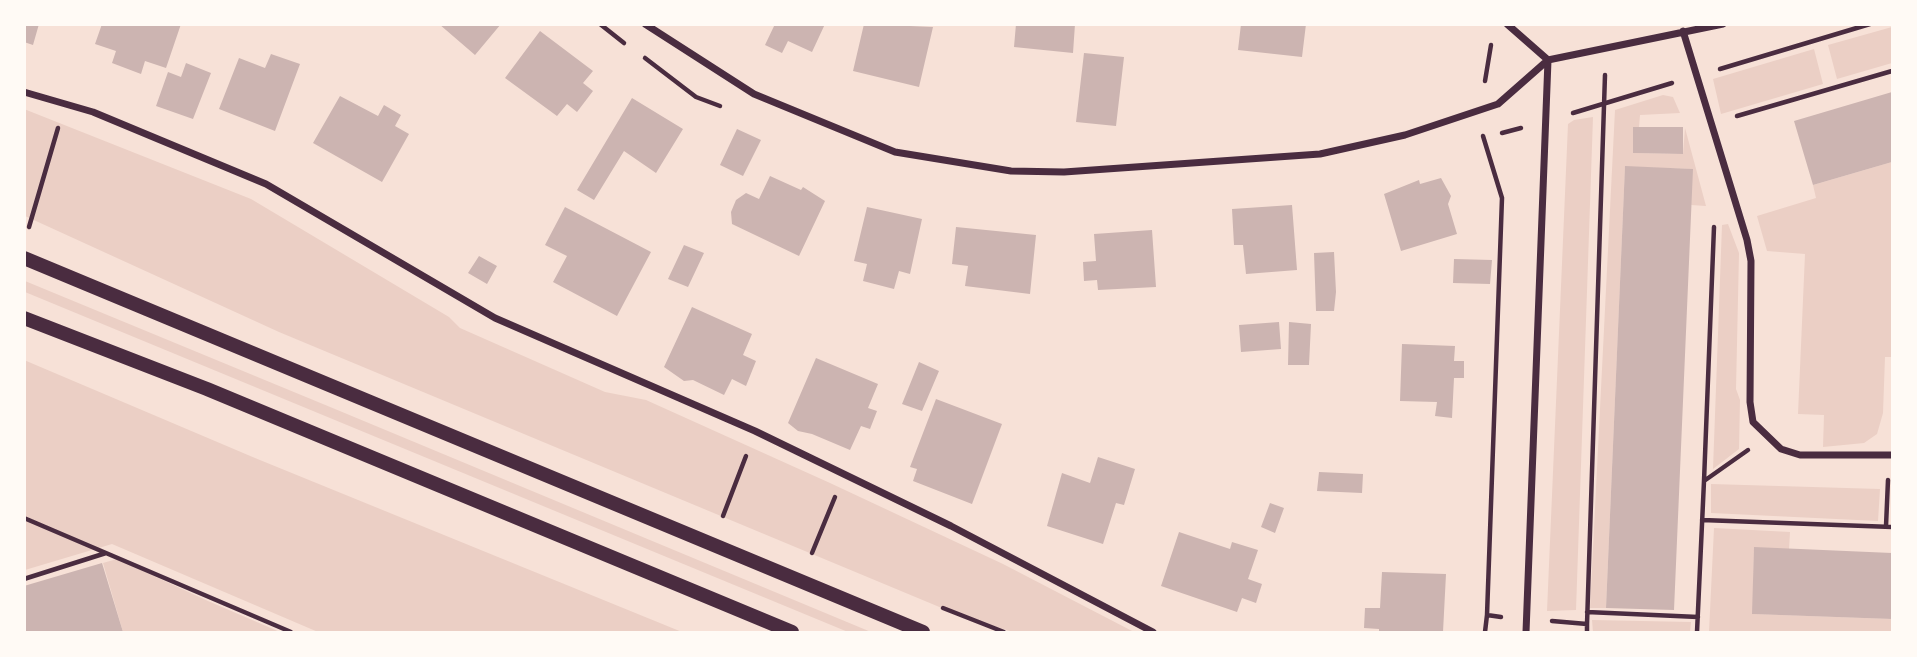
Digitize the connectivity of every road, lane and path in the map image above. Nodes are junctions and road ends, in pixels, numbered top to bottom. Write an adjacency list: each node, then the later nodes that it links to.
1 (645, 24): 11 (street)
2 (1507, 24): 7 (street)
3 (1723, 24): 4 (street)
4 (1684, 31): 6 (street); 12 (street)
5 (1487, 35): 11 (path)
6 (1606, 47): 7 (street); 30 (path)
7 (1548, 60): 11 (street); 33 (street)
8 (1892, 71): 12 (path)
9 (24, 92): 10 (street)
10 (66, 104): 14 (path); 17 (street)
11 (1476, 113): 31 (path)
12 (1712, 123): 18 (street)
13 (1714, 225): 21 (path)
14 (29, 227)
15 (24, 258): 37 (main road)
16 (24, 318): 36 (main road)
17 (755, 430): 20 (street); 22 (path)
18 (1766, 438): 19 (street); 21 (path)
19 (1891, 455): 25 (path)
20 (845, 474): 28 (path); 38 (street)
21 (1704, 481): 24 (path)
22 (723, 517)
23 (24, 518): 27 (path)
24 (1702, 520): 25 (path); 32 (path)
25 (1886, 526): 26 (path)
26 (1892, 527)
27 (106, 553): 29 (path); 35 (path)
28 (812, 554)
29 (24, 579)
30 (1587, 612): 32 (path); 34 (path)
31 (1487, 615)
32 (1698, 617): 41 (path)
33 (1527, 619): 34 (path); 39 (street)
34 (1587, 624): 40 (path)
35 (291, 632)
36 (792, 632)
37 (923, 632)
38 (1153, 632)
39 (1526, 632)
40 (1587, 632)
41 (1697, 632)

